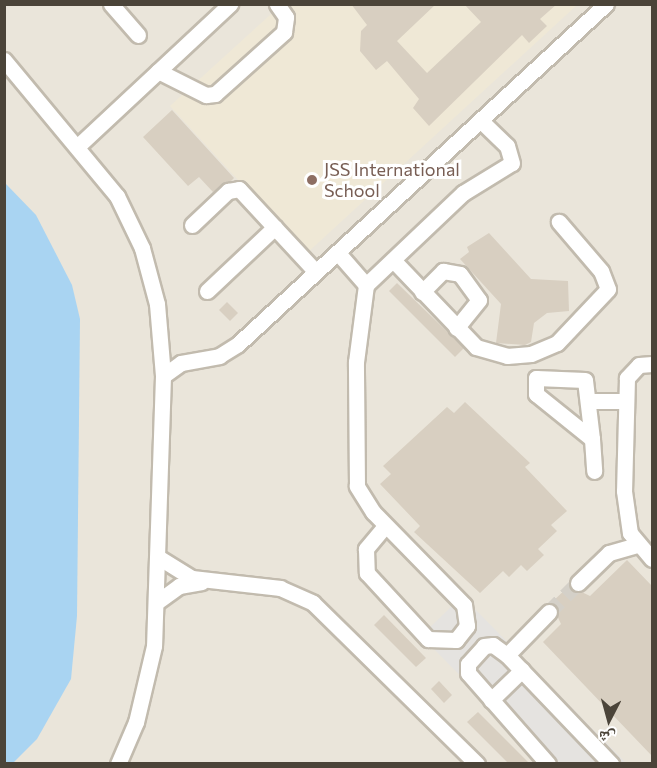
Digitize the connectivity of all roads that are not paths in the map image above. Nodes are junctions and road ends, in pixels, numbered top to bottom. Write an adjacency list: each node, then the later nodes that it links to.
1 (111, 4): 5 (street)
2 (230, 4): 7 (street)
3 (277, 4): 7 (street)
4 (606, 4): 8 (street)
5 (138, 35)
6 (4, 60): 9 (street)
7 (158, 71): 9 (street)
8 (481, 121): 13 (street); 14 (street)
9 (79, 145): 20 (street)
10 (559, 222): 19 (street)
11 (192, 225): 12 (street)
12 (275, 227): 15 (street); 17 (street)
13 (338, 253): 15 (street); 16 (street)
14 (393, 260): 16 (street); 18 (street)
15 (316, 272): 21 (street)
16 (366, 285): 28 (street)
17 (207, 291)
18 (422, 292): 19 (street); 19 (street)
19 (456, 328)
20 (162, 339): 21 (street); 23 (street)
21 (196, 359): 23 (street)
22 (652, 364): 25 (street)
23 (163, 376): 30 (street)
24 (590, 401): 25 (street); 26 (street); 26 (street)
25 (626, 401): 29 (street)
26 (592, 439): 27 (street)
27 (594, 471)
28 (386, 526): 28 (street)
29 (637, 545): 31 (street); 33 (street)
30 (158, 557): 32 (street); 34 (street)
31 (652, 559)
32 (205, 581): 34 (street); 40 (street)
33 (578, 583)
34 (157, 602): 39 (street)
35 (549, 612): 36 (street)
36 (507, 655): 37 (street); 38 (street)
37 (522, 670): 38 (street); 42 (street)
38 (491, 700): 41 (street)
39 (118, 764)
40 (477, 764)
41 (548, 764)
42 (611, 764)

